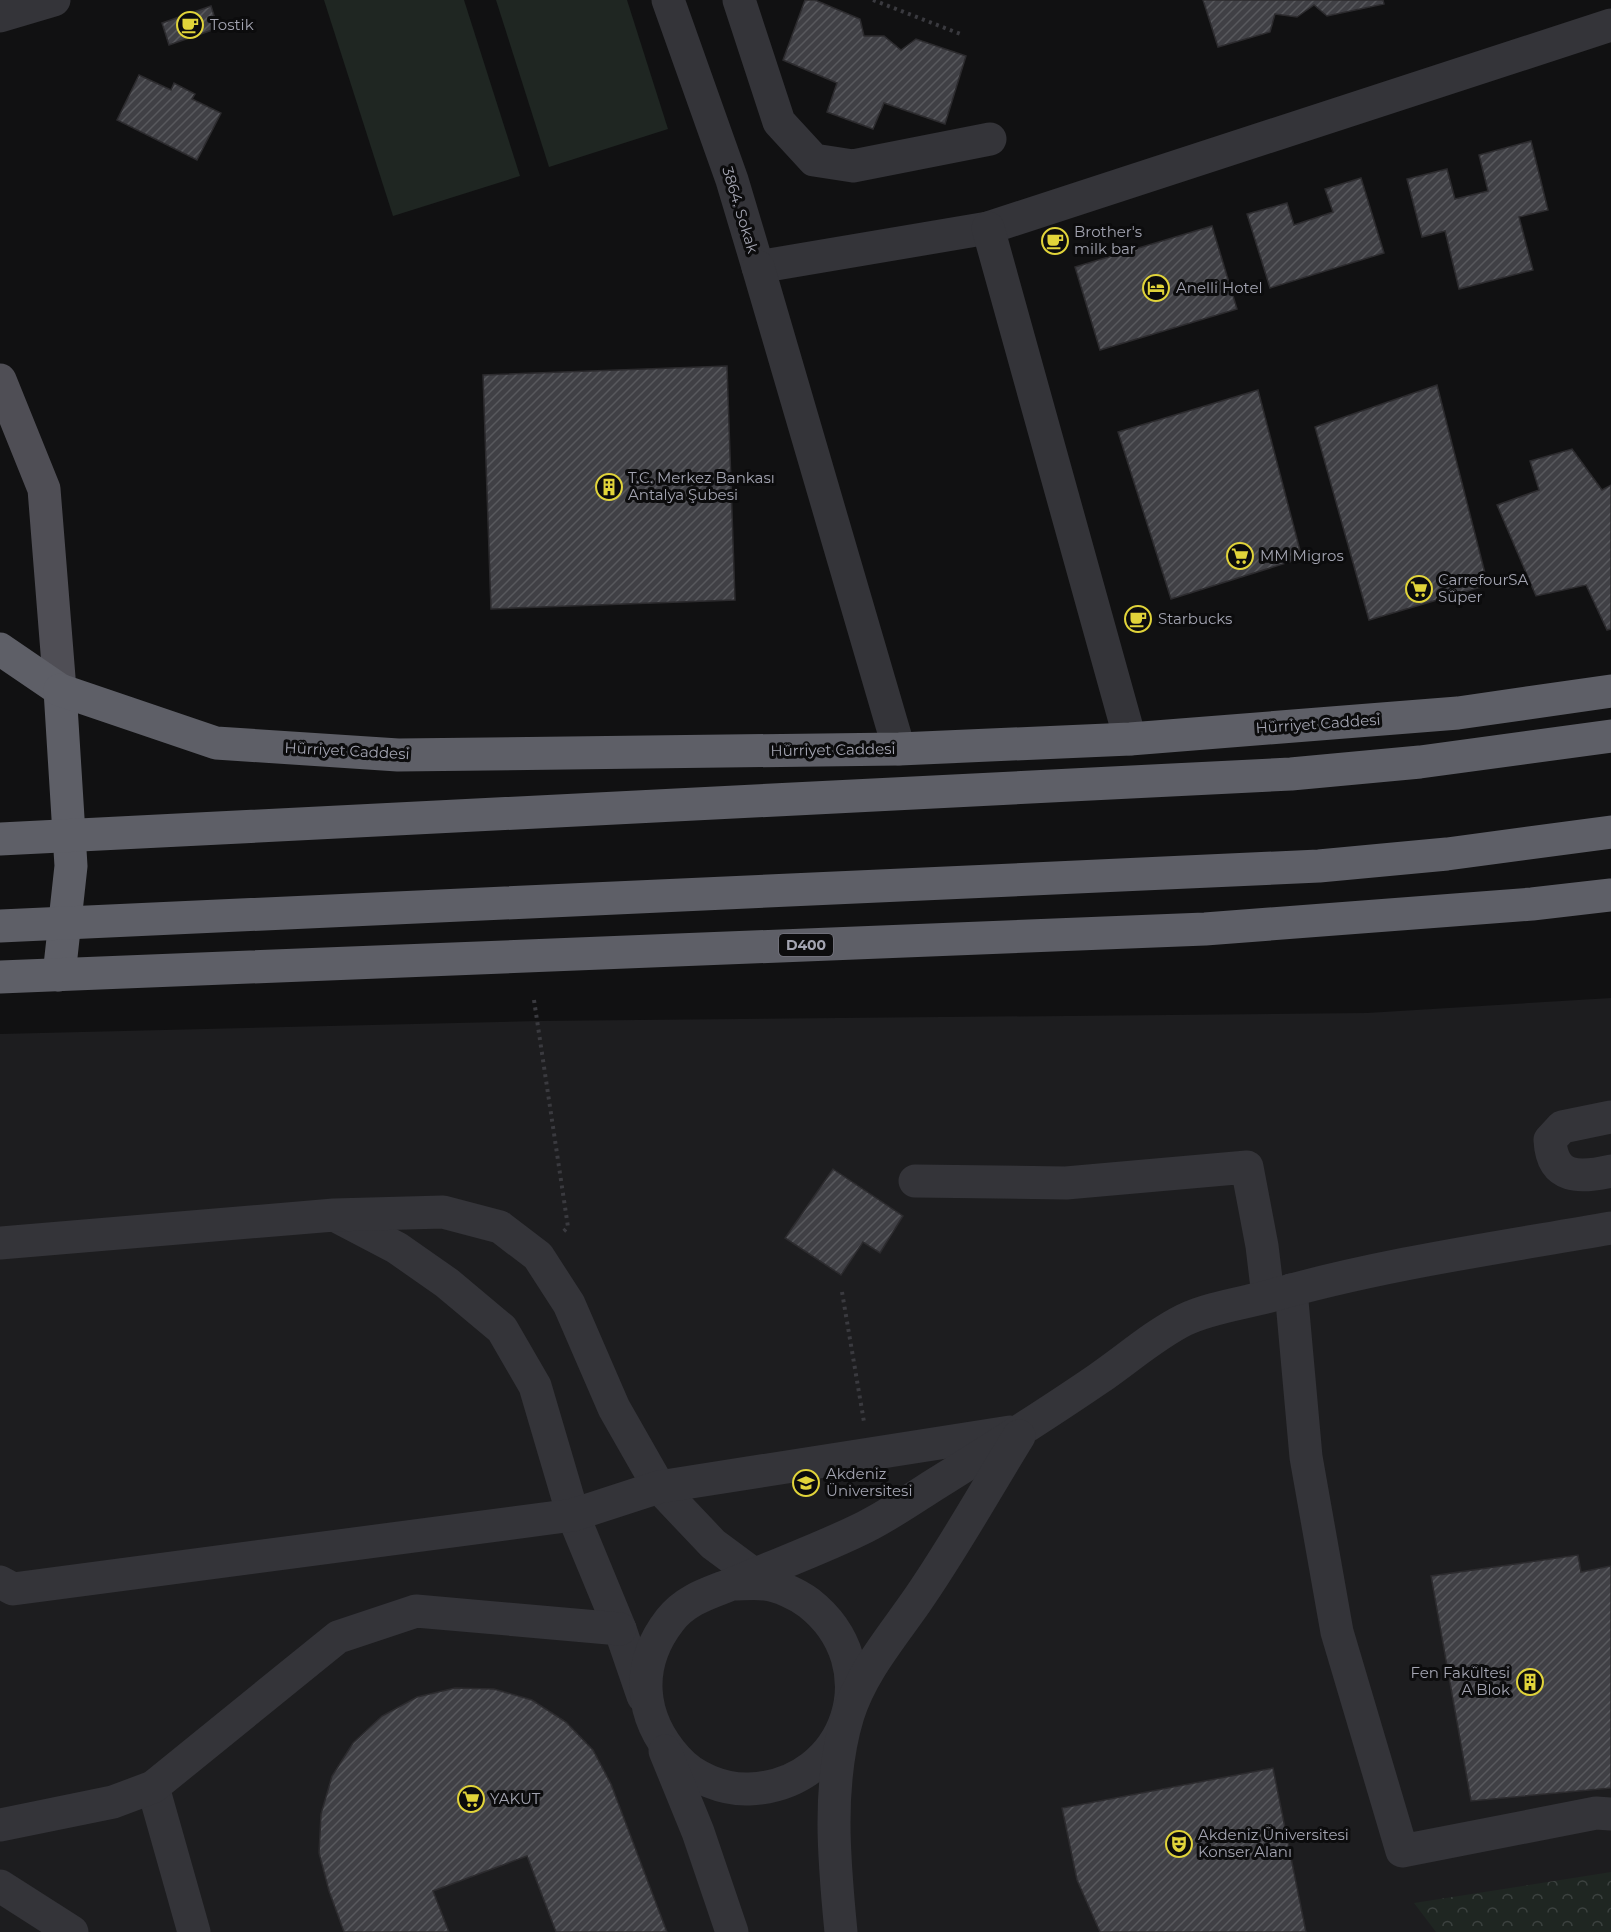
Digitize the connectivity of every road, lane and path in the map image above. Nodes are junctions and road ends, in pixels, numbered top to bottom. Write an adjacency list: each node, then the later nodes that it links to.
1 (54, 0): 5 (street)
2 (668, 0): 10 (street, 3864. Sokak)
3 (739, 0): 8 (street)
4 (873, 0): 7 (path)
5 (0, 16)
6 (1611, 25): 9 (street, 3864. Sokak)
7 (963, 35)
8 (990, 139)
9 (988, 228): 10 (street, 3864. Sokak); 16 (street)
10 (758, 267): 17 (street)
11 (0, 380): 13 (main road)
12 (0, 649): 13 (highway, Hürriyet Caddesi)
13 (60, 690): 17 (highway, Hürriyet Caddesi); 22 (highway)
14 (1611, 691): 16 (highway, Hürriyet Caddesi)
15 (1611, 736): 19 (highway, bridge)
16 (1130, 739): 17 (highway, Hürriyet Caddesi)
17 (899, 749)
18 (1611, 832): 21 (highway, bridge)
19 (0, 839)
20 (1611, 895): 22 (highway, D400)
21 (0, 926)
22 (59, 975): 23 (highway, D400)
23 (0, 977)
24 (534, 1000): 31 (path)
25 (1611, 1117): 26 (street)
26 (1611, 1171)
27 (915, 1181): 33 (street)
28 (334, 1215): 30 (street); 31 (street); 37 (street)
29 (1611, 1228): 33 (street)
30 (0, 1243)
31 (538, 1256): 36 (street)
32 (842, 1292): 35 (path)
33 (1279, 1293): 34 (street); 45 (street)
34 (1024, 1430): 35 (street); 38 (street); 42 (street)
35 (870, 1454): 36 (street)
36 (659, 1487): 37 (street); 38 (street)
37 (573, 1515): 39 (street); 40 (street)
38 (751, 1581): 41 (street); 42 (street)
39 (0, 1582)
40 (620, 1629): 41 (street); 44 (street)
41 (648, 1710): 43 (street)
42 (848, 1713): 43 (street); 51 (street)
43 (661, 1742): 50 (street)
44 (153, 1787): 46 (street); 49 (street)
45 (1611, 1814)
46 (0, 1825)
47 (0, 1886): 48 (street)
48 (72, 1932)
49 (194, 1932)
50 (732, 1932)
51 (841, 1932)

